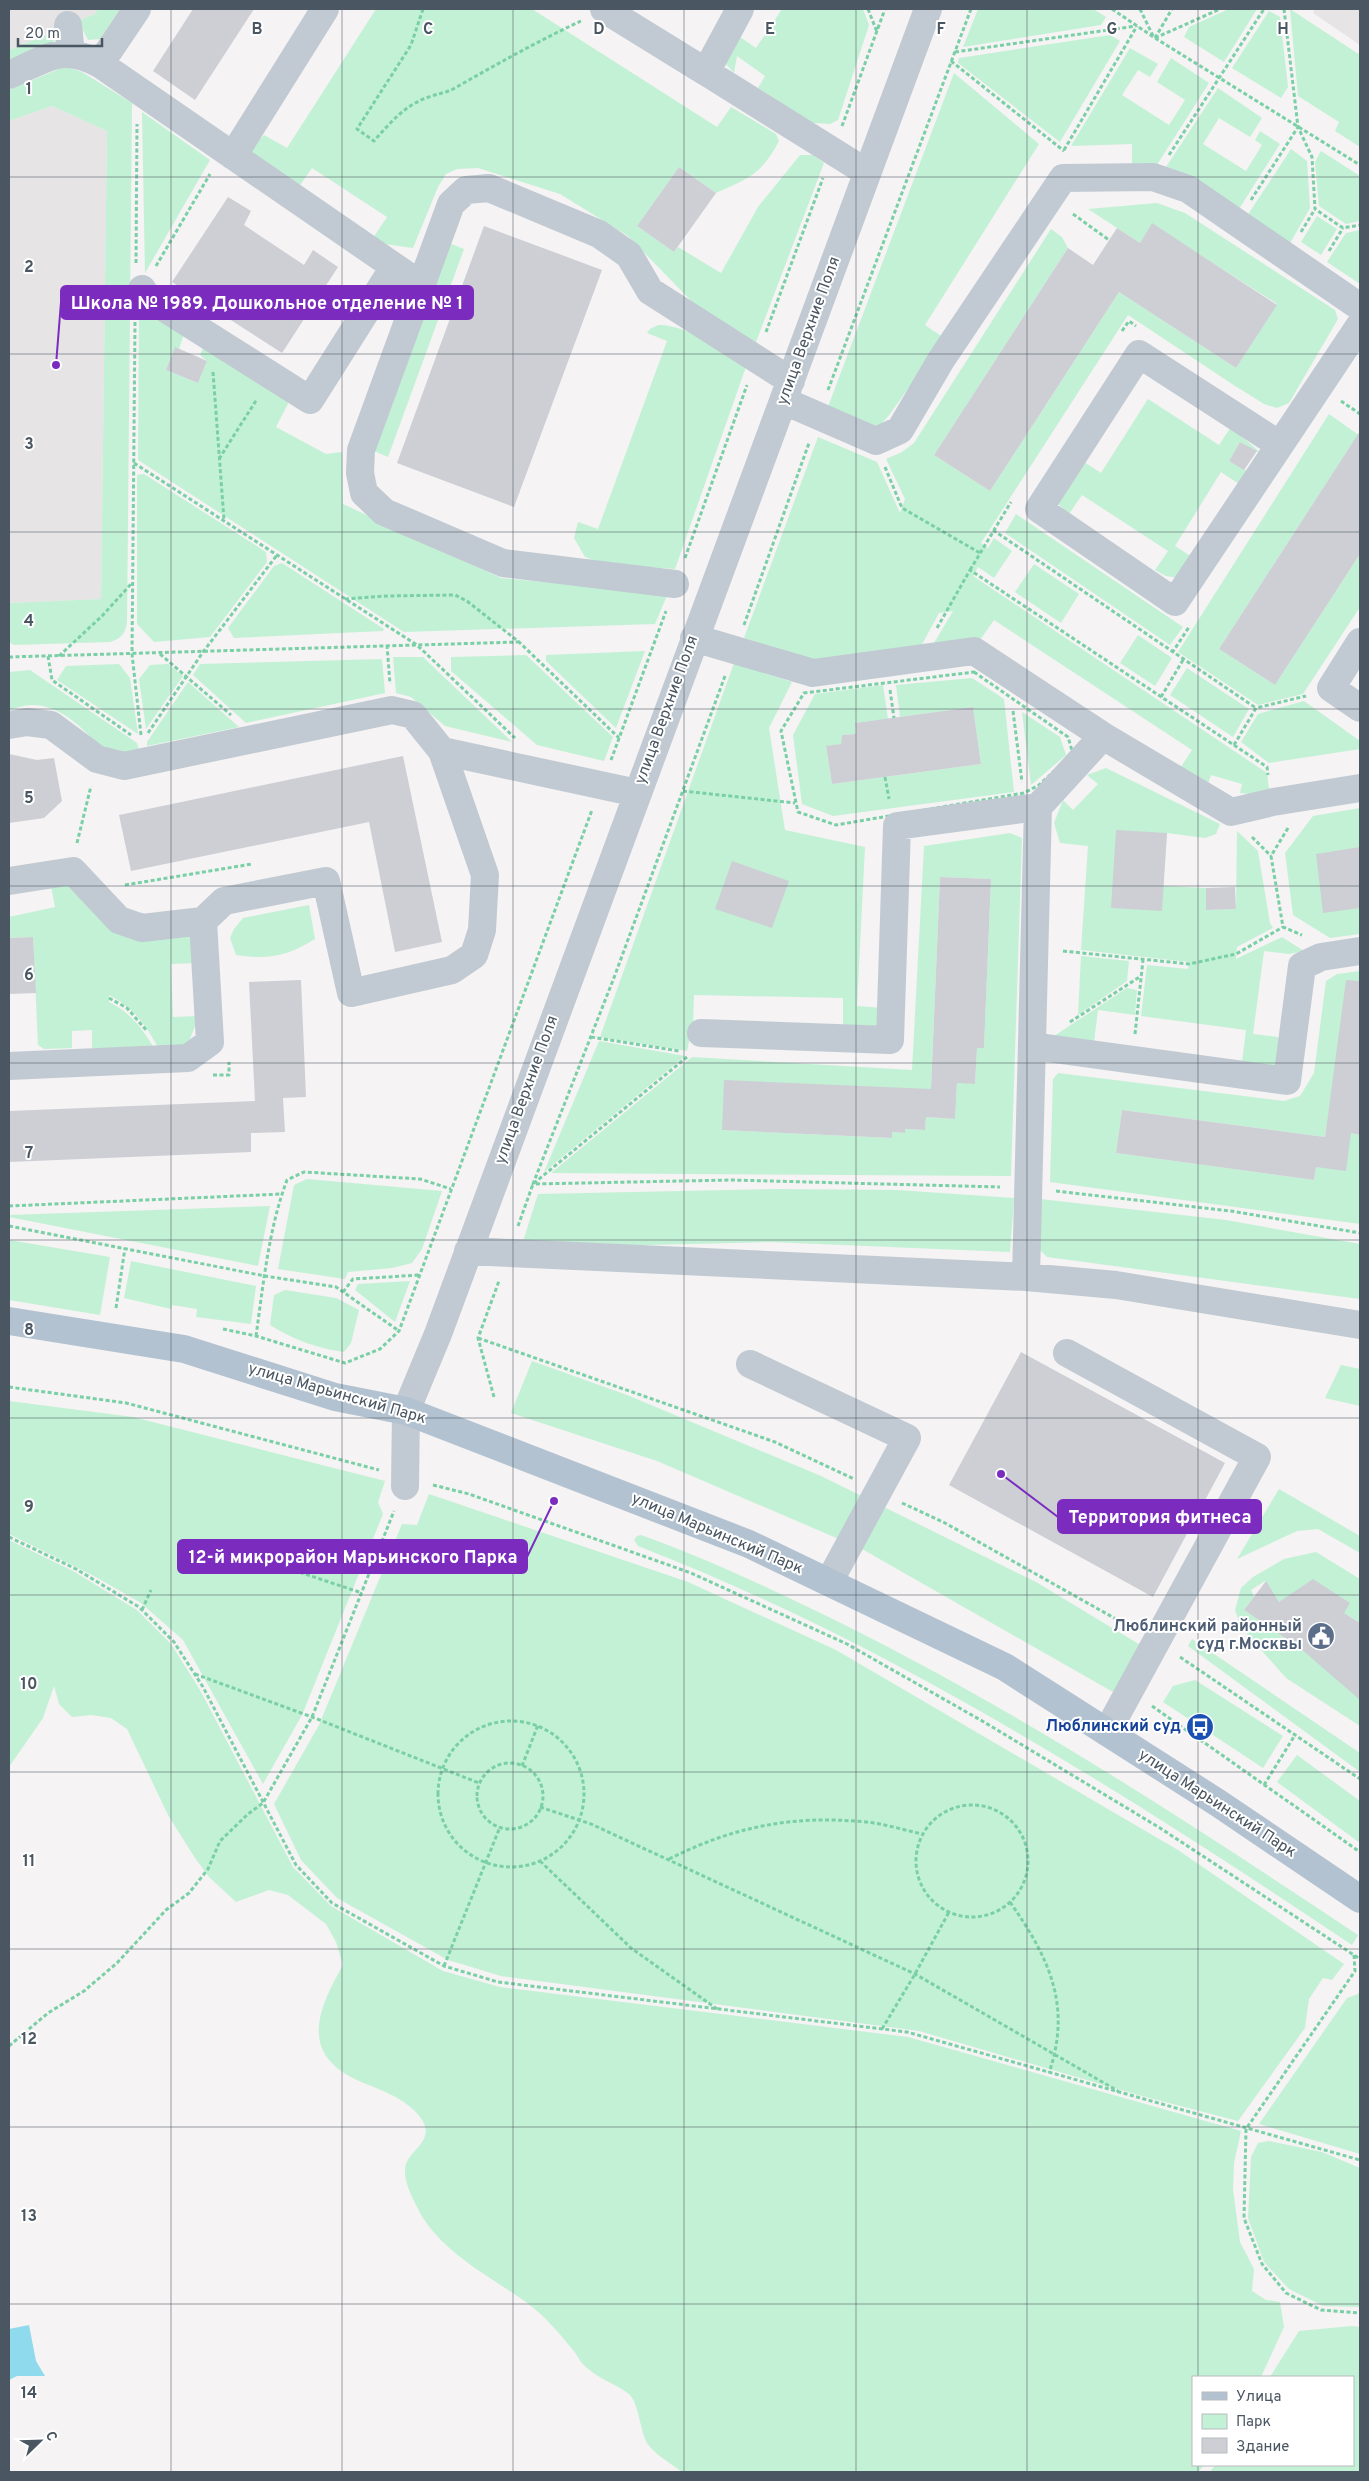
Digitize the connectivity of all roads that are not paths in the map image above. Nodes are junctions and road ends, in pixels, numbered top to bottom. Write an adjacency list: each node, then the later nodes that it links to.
1 (137, 9): 8 (street)
2 (325, 9): 11 (street)
3 (605, 9): 9 (street)
4 (740, 9): 9 (street)
5 (928, 9): 12 (street, улица Верхние Поля)
6 (68, 25): 7 (street)
7 (71, 54): 8 (street); 10 (street)
8 (100, 64): 11 (street)
9 (706, 72): 12 (street)
10 (9, 75)
11 (229, 153): 13 (street)
12 (866, 172): 18 (street, улица Верхние Поля)
13 (394, 267): 14 (street); 15 (street)
14 (420, 286): 18 (street); 20 (street)
15 (139, 287)
16 (1360, 307): 18 (street)
17 (1360, 325): 19 (street)
18 (787, 391): 21 (street, улица Верхние Поля)
19 (1280, 445): 19 (street)
20 (675, 584)
21 (694, 638): 25 (street); 28 (street, улица Верхние Поля)
22 (1360, 642): 23 (street)
23 (1360, 708)
24 (9, 725): 26 (street)
25 (1103, 736): 27 (street); 29 (street)
26 (442, 751): 28 (street); 31 (street)
27 (1360, 788)
28 (637, 794): 36 (street, улица Верхние Поля)
29 (1031, 800): 33 (street); 34 (street)
30 (9, 881): 31 (street)
31 (203, 920): 35 (street)
32 (1360, 951): 34 (street)
33 (701, 1033)
34 (1032, 1046): 37 (street)
35 (9, 1066)
36 (468, 1251): 37 (street); 42 (street, улица Верхние Поля)
37 (1026, 1277): 39 (street)
38 (9, 1321): 42 (main road, улица Марьинский Парк)
39 (1360, 1325)
40 (1067, 1353): 45 (street)
41 (750, 1364): 44 (street)
42 (406, 1411): 43 (street); 44 (main road, улица Марьинский Парк)
43 (405, 1482)
44 (829, 1582): 45 (main road, улица Марьинский Парк)
45 (1107, 1732): 46 (main road, улица Марьинский Парк)
46 (1360, 1899)

